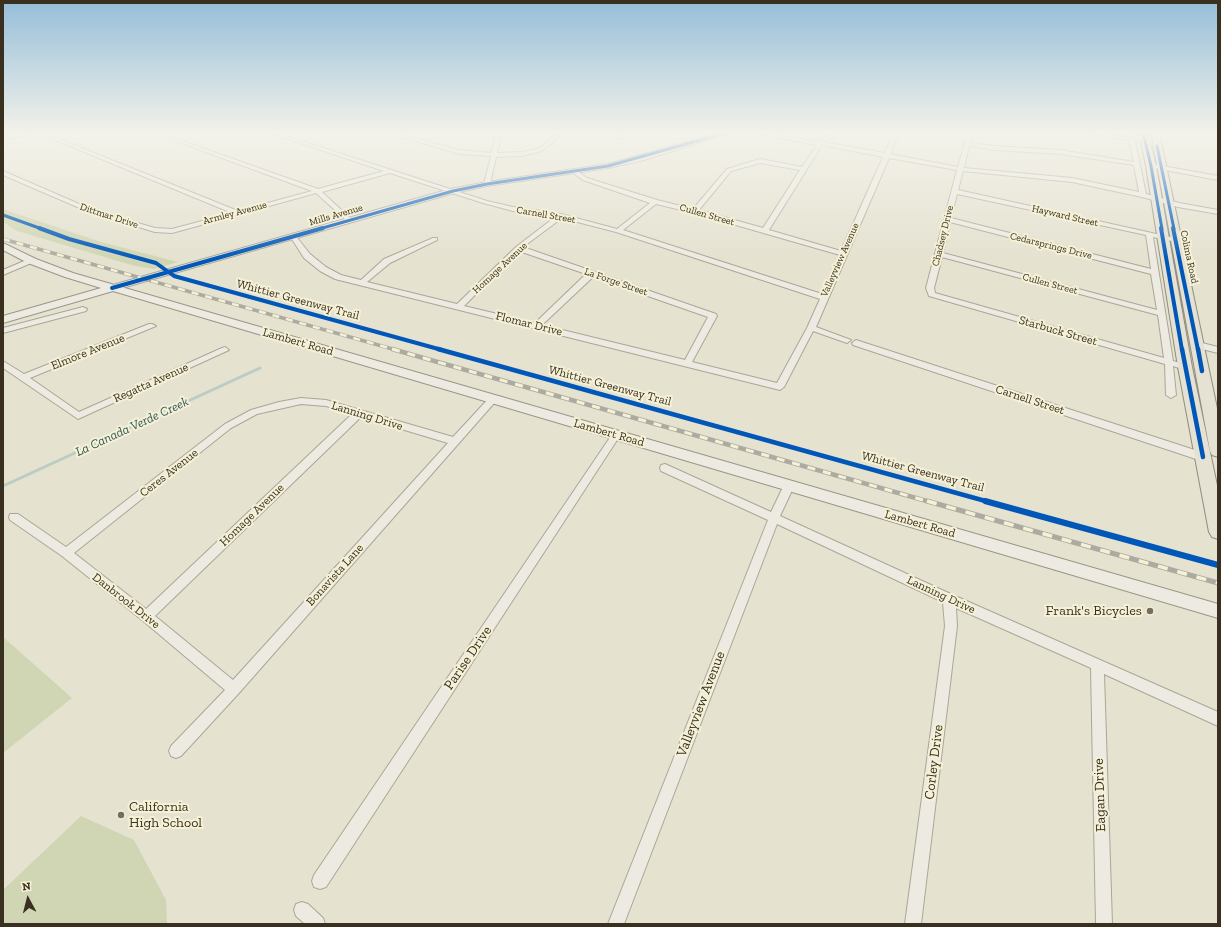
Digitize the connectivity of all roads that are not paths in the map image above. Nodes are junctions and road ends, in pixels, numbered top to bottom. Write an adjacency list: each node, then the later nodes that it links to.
1 (8, 175): 33 (street, Dittmar Drive)
2 (145, 175): 28 (street)
3 (271, 175): 22 (street)
4 (376, 175): 22 (street, Armley Avenue)
5 (404, 175): 20 (street, Carnell Street)
6 (488, 175): 19 (street)
7 (550, 175): 19 (street, Mills Avenue)
8 (579, 175): 25 (street, Cullen Street)
9 (725, 175): 27 (street)
10 (799, 175): 35 (street)
11 (877, 175): 43 (street, Valleyview Avenue)
12 (959, 175): 21 (street, Chadsey Drive)
13 (1024, 175): 23 (street)
14 (1139, 175): 23 (street)
15 (1152, 175): 24 (main road, Colima Road)
16 (1163, 175): 26 (main road, Colima Road)
17 (1202, 175): 18 (street)
18 (1218, 178)
19 (486, 184): 20 (street, Mills Avenue)
20 (453, 191): 30 (street, Carnell Street); 32 (street, Mills Avenue)
21 (954, 191): 31 (street, Chadsey Drive); 36 (street, Hayward Street)
22 (317, 192): 28 (street, Armley Avenue); 32 (street)
23 (1143, 195): 24 (street)
24 (1156, 199): 26 (street); 38 (main road, Colima Road)
25 (655, 202): 27 (street, Cullen Street); 34 (street)
26 (1169, 203): 29 (street); 40 (main road, Colima Road)
27 (695, 211): 35 (street, Cullen Street)
28 (236, 212): 33 (street, Armley Avenue)
29 (1218, 212)
30 (561, 216): 34 (street, Carnell Street); 42 (street, Homage Avenue)
31 (948, 219): 44 (street, Chadsey Drive); 46 (street, Cedarsprings Drive)
32 (349, 220): 37 (street, Mills Avenue)
33 (172, 231)
34 (618, 231): 52 (street, Carnell Street)
35 (764, 232): 43 (street, Cullen Street)
36 (1149, 235): 38 (street, Hayward Street); 46 (street)
37 (294, 236): 49 (street, Flomar Drive); 50 (street, Mills Avenue)
38 (1162, 238): 40 (street, Hayward Street); 61 (main road, Colima Road)
39 (435, 240): 49 (street)
40 (1177, 240): 62 (main road, Colima Road)
41 (3, 246): 45 (main road, Lambert Road)
42 (518, 248): 48 (street, La Forge Street); 53 (street, Homage Avenue)
43 (842, 253): 52 (street, Valleyview Avenue)
44 (939, 254): 51 (street, Chadsey Drive); 55 (street, Cullen Street)
45 (32, 261): 47 (street); 50 (main road, Lambert Road)
46 (1154, 272): 55 (street)
47 (3, 273)
48 (591, 274): 58 (street); 66 (street, La Forge Street)
49 (362, 283): 53 (street, Flomar Drive)
50 (112, 288): 56 (main road, Mills Avenue); 73 (main road, Lambert Road)
51 (932, 294): 67 (street, Starbuck Street)
52 (823, 297): 59 (street, Valleyview Avenue)
53 (459, 307): 58 (street, Flomar Drive)
54 (83, 308): 60 (street)
55 (1161, 314): 67 (street)
56 (3, 320)
57 (152, 326): 70 (street, Elmore Avenue)
58 (537, 326): 66 (street, Flomar Drive)
59 (811, 328): 71 (street, Valleyview Avenue); 78 (street, Carnell Street)
60 (3, 331)
61 (1182, 342): 62 (street); 68 (main road, Colima Road)
62 (1198, 346): 64 (street); 69 (main road, Colima Road)
63 (225, 350): 70 (street, Regatta Avenue)
64 (1218, 350)
65 (3, 364): 70 (street)
66 (687, 364): 71 (street, Flomar Drive)
67 (1168, 364): 68 (street, Starbuck Street); 72 (street)
68 (1185, 367): 69 (main road); 78 (main road, Colima Road)
69 (1202, 371): 78 (main road, Colima Road)
70 (23, 378)
71 (780, 387)
72 (1171, 395)
73 (493, 399): 76 (main road, Lambert Road); 77 (street, Bonavista Lane)
74 (279, 405): 75 (street, Lanning Drive); 84 (street, Ceres Avenue)
75 (358, 414): 77 (street, Lanning Drive); 87 (street, Homage Avenue)
76 (616, 435): 80 (main road, Lambert Road); 92 (street, Parise Drive)
77 (454, 441): 89 (street, Bonavista Lane)
78 (1213, 456): 83 (main road, Colima Road)
79 (665, 468): 82 (street, Lanning Drive)
80 (789, 486): 82 (street, Valleyview Avenue); 86 (main road, Lambert Road)
81 (14, 517): 84 (street, Danbrook Drive)
82 (774, 518): 85 (street, Lanning Drive); 95 (street, Valleyview Avenue)
83 (1218, 532)
84 (66, 553): 87 (street, Danbrook Drive)
85 (949, 600): 88 (street, Lanning Drive); 96 (street, Corley Drive)
86 (1218, 611)
87 (146, 616): 89 (street, Danbrook Drive)
88 (1097, 666): 90 (street, Lanning Drive); 97 (street, Eagan Drive)
89 (234, 689): 91 (street, Bonavista Lane)
90 (1218, 719)
91 (176, 751)
92 (320, 881)
93 (302, 910): 94 (street)
94 (318, 924)
95 (616, 924)
96 (913, 924)
97 (1104, 924)

